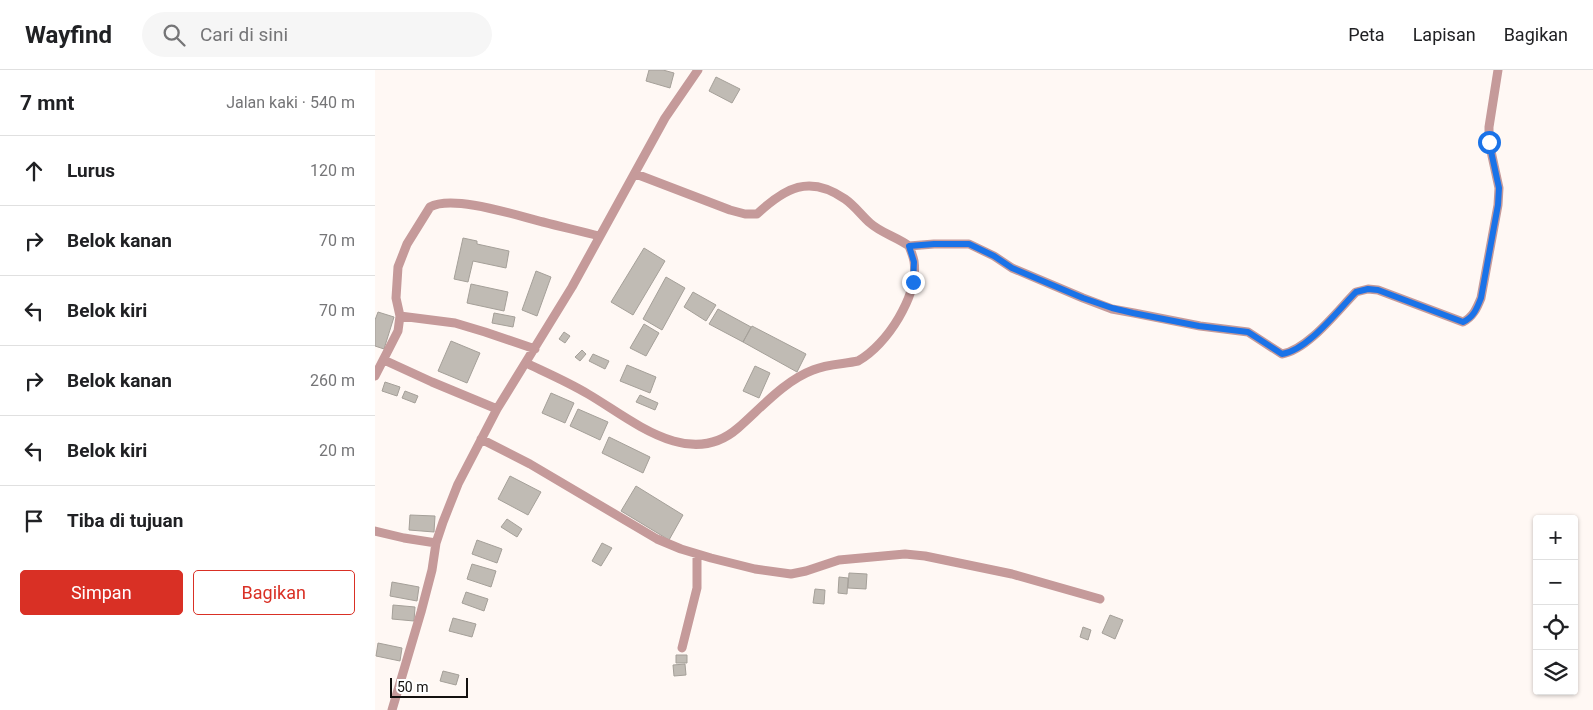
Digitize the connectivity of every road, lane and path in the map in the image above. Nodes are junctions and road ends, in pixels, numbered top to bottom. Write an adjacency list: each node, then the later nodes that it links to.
1 (698, 70): 3 (street)
2 (1498, 70): 5 (street)
3 (636, 174): 4 (street); 5 (street)
4 (599, 236): 6 (street); 7 (street)
5 (909, 246): 9 (street)
6 (401, 316): 7 (street); 8 (street)
7 (535, 349): 9 (street)
8 (384, 360): 10 (street); 11 (street)
9 (526, 363): 11 (street)
10 (375, 376)
11 (497, 409): 12 (street)
12 (481, 439): 14 (street); 15 (street)
13 (375, 531): 14 (street)
14 (436, 543): 18 (street)
15 (697, 554): 16 (street); 17 (street)
16 (1100, 599)
17 (683, 648)
18 (392, 710)

